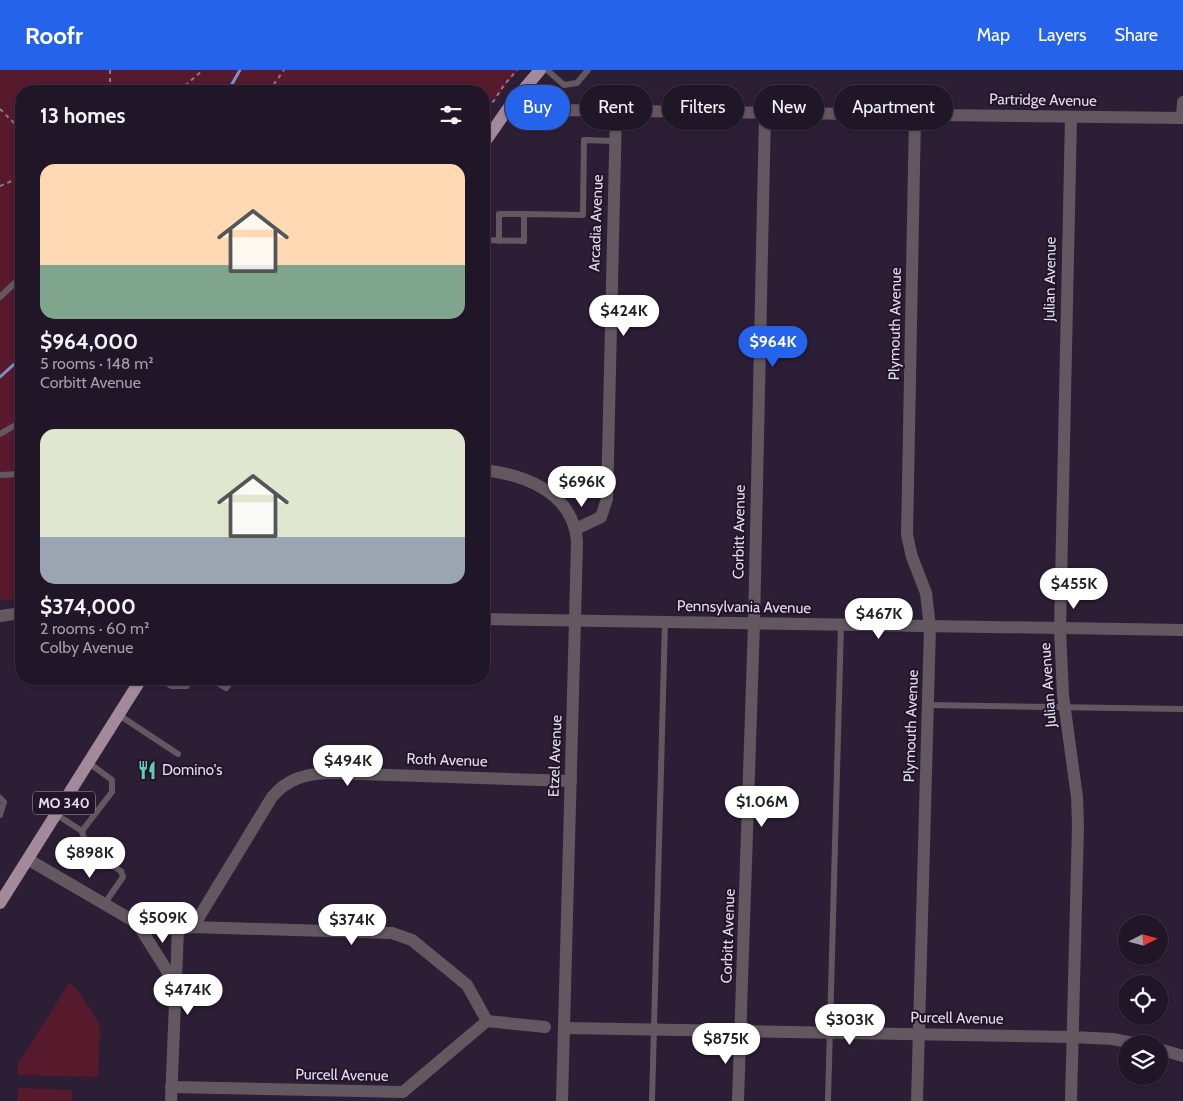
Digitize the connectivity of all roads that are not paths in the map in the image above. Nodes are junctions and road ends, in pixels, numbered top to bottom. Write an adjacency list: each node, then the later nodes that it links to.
1 (540, 70): 4 (main road)
2 (547, 70): 3 (lane)
3 (588, 70)
4 (527, 85)
5 (1183, 102): 11 (street)
6 (652, 111): 8 (street, Partridge Avenue)
7 (505, 113): 15 (main road)
8 (754, 113)
9 (953, 115): 10 (street, Partridge Avenue)
10 (1071, 117): 11 (street, Partridge Avenue); 36 (street, Julian Avenue)
11 (1183, 118)
12 (615, 130): 16 (street, Arcadia Avenue)
13 (765, 130): 33 (street, Corbitt Avenue)
14 (915, 130): 35 (street, Plymouth Avenue)
15 (490, 134)
16 (615, 141): 17 (lane); 27 (street, Arcadia Avenue)
17 (524, 214): 19 (lane); 19 (lane)
18 (490, 240): 19 (lane)
19 (499, 241)
20 (15, 283): 21 (lane)
21 (0, 297)
22 (15, 425): 23 (lane)
23 (0, 434)
24 (490, 471): 27 (street, Etzel Avenue)
25 (15, 474): 26 (lane)
26 (0, 475)
27 (576, 529): 31 (street, Etzel Avenue)
28 (15, 614): 29 (street)
29 (0, 616)
30 (490, 619): 31 (street, Pennsylvania Avenue)
31 (575, 620): 32 (street, Pennsylvania Avenue); 47 (street, Etzel Avenue)
32 (665, 622): 33 (street, Pennsylvania Avenue); 63 (lane)
33 (754, 624): 34 (street, Pennsylvania Avenue); 64 (street, Corbitt Avenue)
34 (841, 625): 35 (street, Pennsylvania Avenue); 65 (lane)
35 (930, 627): 36 (street, Pennsylvania Avenue); 41 (street, Plymouth Avenue)
36 (1060, 630): 37 (street, Pennsylvania Avenue); 42 (street, Julian Avenue)
37 (1183, 630)
38 (137, 685): 44 (main road, MO 340)
39 (170, 685): 40 (lane)
40 (188, 685)
41 (928, 705): 42 (lane); 66 (street, Plymouth Avenue)
42 (1064, 707): 43 (lane); 67 (street, Julian Avenue)
43 (1183, 709)
44 (119, 715): 45 (lane); 46 (main road, MO 340)
45 (178, 754)
46 (89, 763): 50 (main road, MO 340); 51 (lane)
47 (571, 781): 57 (street, Roth Avenue); 62 (street, Etzel Avenue)
48 (0, 798): 49 (lane)
49 (0, 815)
50 (57, 815): 51 (lane); 52 (main road, MO 340)
51 (82, 830): 55 (lane)
52 (29, 860): 53 (main road, MO 340); 55 (street)
53 (4, 888): 54 (main road, MO 340)
54 (0, 903)
55 (105, 904): 56 (street)
56 (137, 923): 58 (street); 59 (street)
57 (193, 927): 58 (street); 60 (street)
58 (178, 929): 59 (street)
59 (175, 992): 71 (street)
60 (487, 1021): 61 (street); 72 (street, Purcell Avenue)
61 (545, 1027)
62 (564, 1028): 63 (street, Purcell Avenue); 74 (street, Etzel Avenue)
63 (654, 1030): 64 (street, Purcell Avenue); 75 (lane)
64 (742, 1031): 65 (street, Purcell Avenue); 76 (street, Corbitt Avenue)
65 (829, 1032): 66 (street, Purcell Avenue); 77 (lane)
66 (919, 1033): 67 (street, Purcell Avenue); 78 (street, Plymouth Avenue)
67 (1072, 1037): 68 (street, Purcell Avenue); 79 (street, Julian Avenue)
68 (1118, 1040)
69 (1168, 1052): 70 (street)
70 (1183, 1056)
71 (171, 1086): 72 (street, Purcell Avenue); 73 (street)
72 (402, 1097)
73 (171, 1101)
74 (562, 1101)
75 (652, 1101)
76 (738, 1101)
77 (828, 1101)
78 (917, 1101)
79 (1071, 1101)

